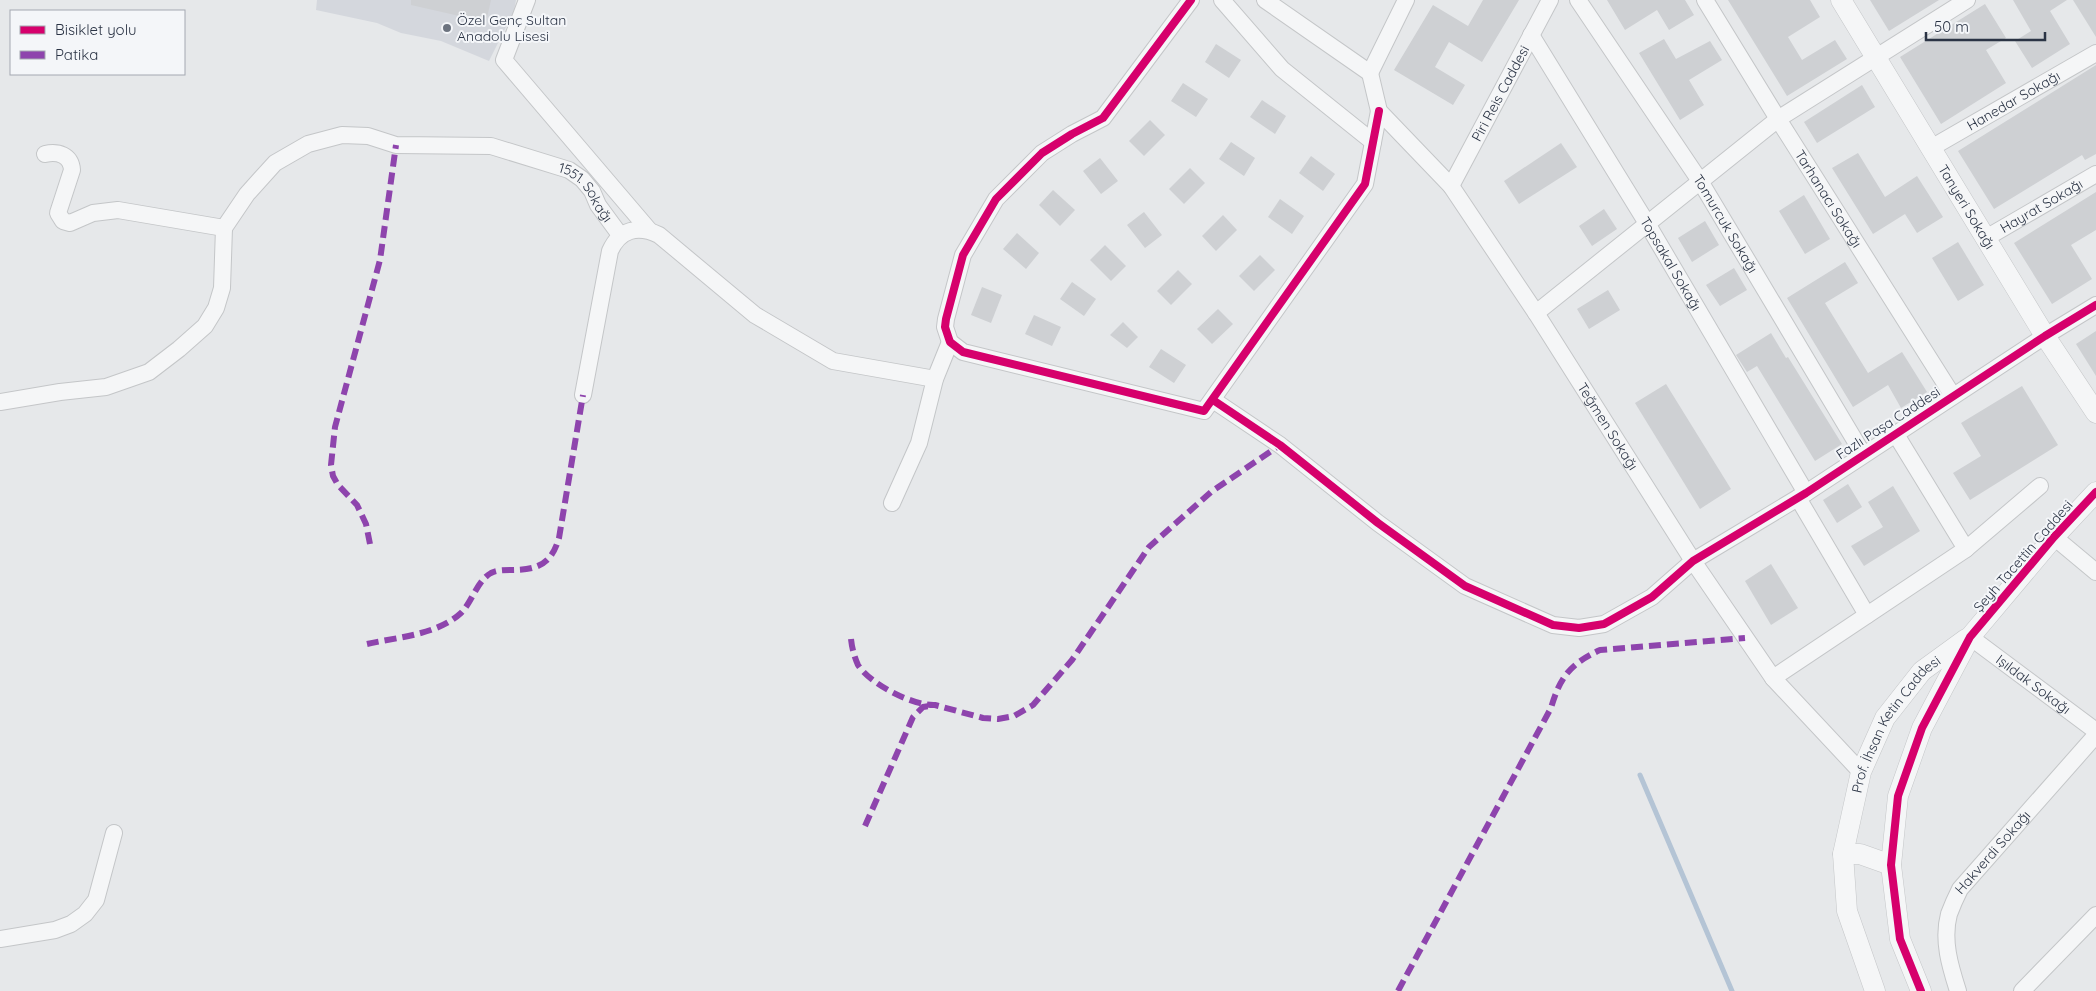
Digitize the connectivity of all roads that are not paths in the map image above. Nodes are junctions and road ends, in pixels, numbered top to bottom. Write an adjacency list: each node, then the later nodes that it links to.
1 (527, 0): 25 (street)
2 (1191, 0): 31 (street)
3 (1222, 0): 17 (street)
4 (1265, 0): 14 (street)
5 (1406, 0): 14 (street)
6 (1550, 0): 11 (street, Piri Reis Caddesi)
7 (1578, 0): 21 (street, Tomurcuk Sokağı)
8 (1705, 0): 16 (street, Tarhanacı Sokağı)
9 (1841, 0): 13 (street, Tanyeri Sokağı)
10 (1967, 0): 13 (street)
11 (1532, 35): 22 (street, Piri Reis Caddesi); 23 (street, Topsakal Sokağı)
12 (2096, 53): 18 (street, Hanedar Sokağı)
13 (1876, 58): 16 (street); 18 (street, Tanyeri Sokağı)
14 (1370, 73): 15 (street)
15 (1379, 111): 17 (street); 22 (street, Teğmen Sokağı)
16 (1778, 119): 21 (street); 34 (street, Tarhanacı Sokağı)
17 (1373, 142): 35 (street)
18 (1931, 148): 27 (street, Tanyeri Sokağı)
19 (45, 154): 24 (street)
20 (2096, 174): 27 (street, Hayrat Sokağı)
21 (1700, 181): 23 (street); 39 (street, Tomurcuk Sokağı)
22 (1451, 186): 29 (street, Teğmen Sokağı)
23 (1648, 225): 29 (street); 42 (street, Topsakal Sokağı)
24 (224, 228): 26 (street, 1551. Sokağı); 36 (street)
25 (649, 230): 26 (street, 1551. Sokağı); 32 (street)
26 (620, 235): 33 (street)
27 (1986, 238): 30 (street, Tanyeri Sokağı)
28 (2096, 305): 30 (street, Fazlı Paşa Caddesi)
29 (1536, 313): 46 (street, Teğmen Sokağı)
30 (2045, 336): 34 (street, Fazlı Paşa Caddesi); 37 (street, Tanyeri Sokağı)
31 (950, 342): 32 (street); 35 (street)
32 (936, 379): 43 (street)
33 (583, 395)
34 (1953, 396): 38 (street, Fazlı Paşa Caddesi)
35 (1213, 400): 46 (street, Fazlı Paşa Caddesi)
36 (0, 402)
37 (2096, 413)
38 (1895, 433): 39 (street, Fazlı Paşa Caddesi); 45 (street)
39 (1862, 454): 42 (street, Fazlı Paşa Caddesi)
40 (2040, 486): 45 (street)
41 (2096, 492): 44 (street, Şeyh Tacettin Caddesi)
42 (1802, 495): 46 (street, Fazlı Paşa Caddesi); 48 (street, Topsakal Sokağı)
43 (892, 503)
44 (2054, 537): 47 (street); 49 (street, Şeyh Tacettin Caddesi)
45 (1966, 549): 48 (street)
46 (1693, 561): 50 (street, Teğmen Sokağı)
47 (2096, 572)
48 (1866, 615): 50 (street)
49 (1970, 637): 51 (street, Işıldak Sokağı); 53 (street, Prof. İhsan Ketin Caddesi); 56 (street, Prof. İhsan Ketin Caddesi)
50 (1773, 678): 53 (street, Teğmen Sokağı)
51 (2096, 731)
52 (2096, 735): 61 (street, Hakverdi Sokağı)
53 (1861, 772): 55 (street, Prof. İhsan Ketin Caddesi)
54 (114, 833): 58 (street)
55 (1843, 854): 56 (street); 59 (street, Prof. İhsan Ketin Caddesi)
56 (1890, 865): 60 (street, Prof. İhsan Ketin Caddesi)
57 (2096, 915): 62 (street)
58 (0, 939)
59 (1875, 991)
60 (1921, 991)
61 (1958, 991)
62 (2022, 991)

